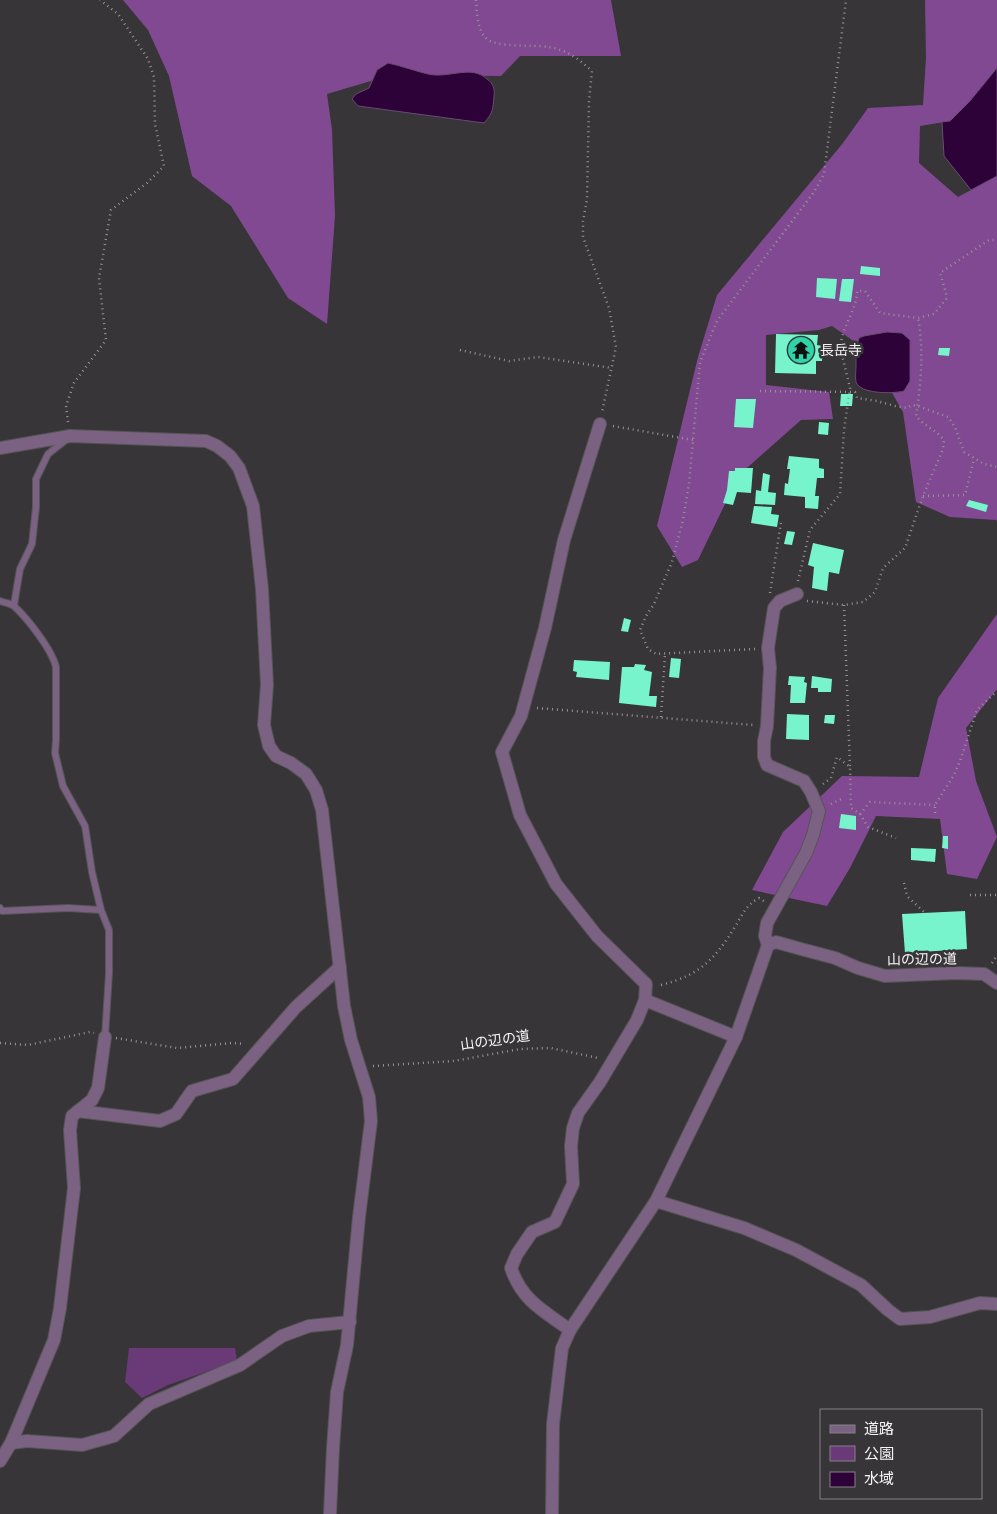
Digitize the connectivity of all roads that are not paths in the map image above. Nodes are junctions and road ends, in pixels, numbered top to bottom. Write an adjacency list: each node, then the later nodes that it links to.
1 (600, 424): 12 (street)
2 (70, 436): 3 (street); 6 (lane); 10 (street)
3 (0, 448)
4 (797, 594): 9 (street)
5 (0, 601): 6 (lane)
6 (14, 605): 8 (lane)
7 (0, 908): 8 (lane)
8 (101, 910): 13 (lane)
9 (768, 945): 11 (street, 山の辺の道); 14 (street)
10 (340, 967): 15 (street); 18 (street)
11 (997, 983)
12 (646, 1000): 14 (street); 19 (street)
13 (105, 1036): 15 (street)
14 (736, 1037): 16 (street)
15 (78, 1111): 20 (street)
16 (656, 1201): 17 (street); 19 (street)
17 (997, 1304)
18 (350, 1322): 20 (street); 22 (street)
19 (570, 1330): 23 (street)
20 (10, 1443): 21 (street)
21 (0, 1461)
22 (330, 1514)
23 (552, 1514)

